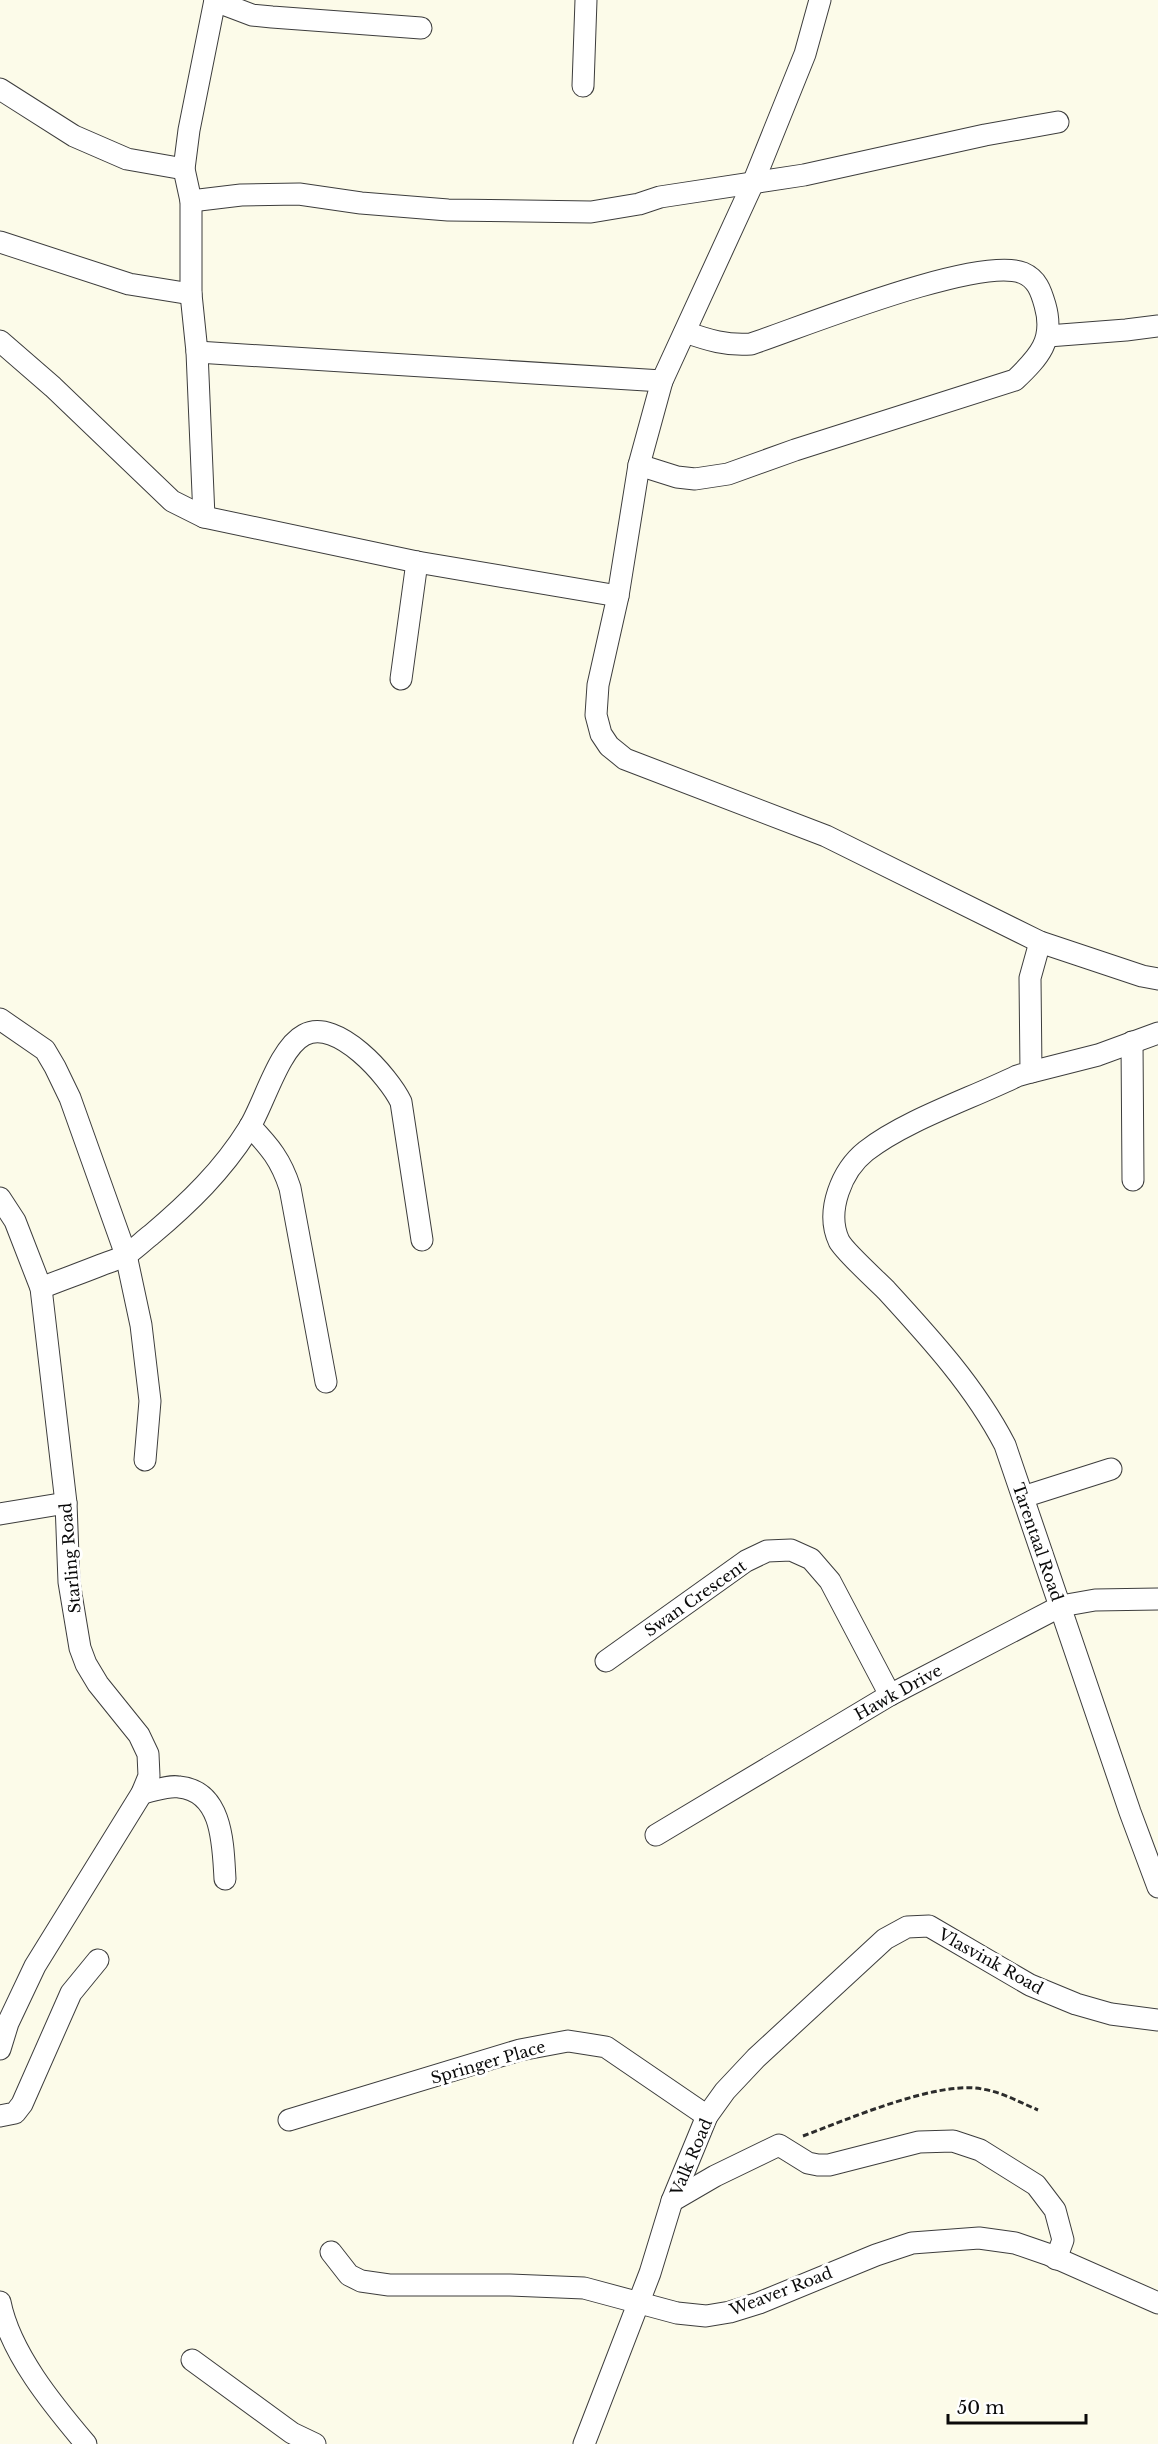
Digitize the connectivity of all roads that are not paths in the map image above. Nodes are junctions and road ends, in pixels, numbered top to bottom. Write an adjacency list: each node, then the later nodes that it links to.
1 (215, 0): 4 (street); 8 (street)
2 (586, 0): 5 (street)
3 (820, 0): 9 (street)
4 (421, 28)
5 (583, 86)
6 (0, 89): 8 (street)
7 (1058, 122): 9 (street)
8 (184, 169): 10 (street)
9 (753, 183): 10 (street); 14 (street)
10 (191, 201): 12 (street)
11 (0, 242): 12 (street)
12 (191, 294): 17 (street)
13 (1158, 326): 15 (street)
14 (685, 332): 15 (street); 18 (street)
15 (1048, 336): 19 (street)
16 (0, 341): 20 (street)
17 (197, 352): 18 (street); 20 (street)
18 (662, 381): 19 (street)
19 (639, 465): 22 (street)
20 (204, 517): 21 (street)
21 (417, 562): 22 (street); 23 (street)
22 (618, 596): 24 (street)
23 (401, 679)
24 (1040, 942): 25 (street); 29 (street)
25 (1158, 979)
26 (0, 1019): 35 (street)
27 (1158, 1033): 28 (street)
28 (1132, 1042): 29 (street); 31 (street)
29 (1031, 1072): 40 (street, Tarentaal Road)
30 (250, 1126): 34 (street); 35 (street); 37 (street)
31 (1133, 1180)
32 (0, 1198): 33 (street, Starling Road)
33 (8, 1222): 36 (street, Starling Road)
34 (422, 1240)
35 (126, 1255): 36 (street); 38 (street)
36 (41, 1288): 41 (street, Starling Road)
37 (326, 1382)
38 (145, 1460)
39 (1111, 1469): 40 (street)
40 (1023, 1497): 44 (street, Tarentaal Road)
41 (66, 1503): 42 (street); 47 (street, Starling Road)
42 (0, 1514)
43 (1158, 1599): 44 (street, Hawk Drive)
44 (1060, 1606): 46 (street, Hawk Drive); 50 (street, Tarentaal Road)
45 (606, 1661): 46 (street, Swan Crescent)
46 (890, 1695): 48 (street, Hawk Drive)
47 (142, 1793): 49 (street); 54 (street, Starling Road)
48 (656, 1835)
49 (225, 1878)
50 (1158, 1887)
51 (929, 1926): 53 (street, Vlasvink Road); 56 (street, Valk Road)
52 (98, 1960): 55 (street)
53 (1158, 2020)
54 (0, 2049)
55 (0, 2116)
56 (707, 2116): 57 (street, Springer Place); 58 (street, Valk Road)
57 (289, 2120)
58 (672, 2201): 60 (street); 61 (street, Valk Road)
59 (331, 2252): 61 (street, Weaver Road)
60 (1056, 2259): 61 (street, Weaver Road); 63 (street, Weaver Road)
61 (639, 2301): 67 (street, Valk Road)
62 (0, 2302): 65 (street)
63 (1158, 2303)
64 (192, 2360): 66 (street)
65 (86, 2444)
66 (315, 2444)
67 (584, 2444)

